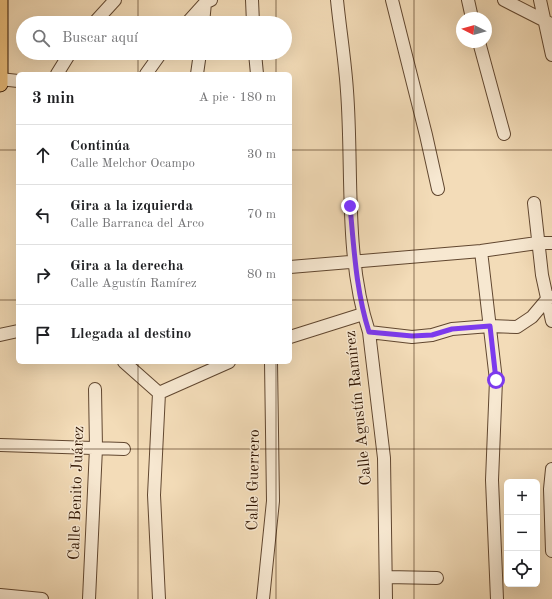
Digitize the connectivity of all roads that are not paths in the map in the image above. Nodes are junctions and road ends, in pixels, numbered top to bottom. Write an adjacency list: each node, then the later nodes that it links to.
1 (0, 0): 26 (main road)
2 (115, 0): 11 (street)
3 (252, 0): 14 (street)
4 (337, 0): 35 (street, Calle Agustín Ramírez)
5 (392, 0): 30 (street)
6 (468, 0): 10 (street)
7 (504, 0): 15 (street)
8 (540, 0): 15 (street)
9 (208, 2): 12 (street); 13 (street)
10 (471, 12)
11 (100, 16)
12 (194, 16)
13 (205, 16)
14 (253, 16)
15 (549, 23): 17 (street)
16 (481, 48): 29 (street)
17 (552, 56)
18 (66, 60): 22 (street)
19 (156, 60): 23 (street)
20 (199, 60): 24 (street)
21 (256, 60): 25 (street)
22 (58, 72)
23 (147, 72)
24 (197, 72)
25 (257, 72)
26 (0, 79): 27 (street); 28 (main road)
27 (16, 81)
28 (0, 84)
29 (504, 134)
30 (438, 189)
31 (534, 203): 32 (street)
32 (537, 243): 33 (street); 34 (street); 37 (street)
33 (552, 243)
34 (481, 251): 35 (street); 40 (street)
35 (355, 261): 36 (street); 38 (street, Calle Agustín Ramírez)
36 (292, 267)
37 (550, 298): 39 (street); 40 (street)
38 (363, 314): 42 (street, Calle Agustín Ramírez); 44 (street)
39 (552, 321)
40 (490, 326): 42 (street); 63 (street)
41 (16, 331): 43 (street)
42 (369, 332): 55 (street, Calle Agustín Ramírez)
43 (0, 335)
44 (292, 336)
45 (126, 364): 49 (street)
46 (224, 364): 49 (street)
47 (271, 364): 61 (street, Calle Guerrero)
48 (95, 388): 51 (street, Calle Benito Juárez)
49 (159, 393): 60 (street)
50 (0, 445): 51 (street)
51 (96, 448): 52 (street); 59 (street, Calle Benito Juárez)
52 (124, 449)
53 (552, 469): 54 (street)
54 (552, 551)
55 (387, 577): 56 (street); 62 (street, Calle Agustín Ramírez)
56 (438, 578)
57 (0, 595): 58 (street)
58 (42, 599)
59 (88, 599)
60 (159, 599)
61 (263, 599)
62 (386, 599)
63 (497, 599)

